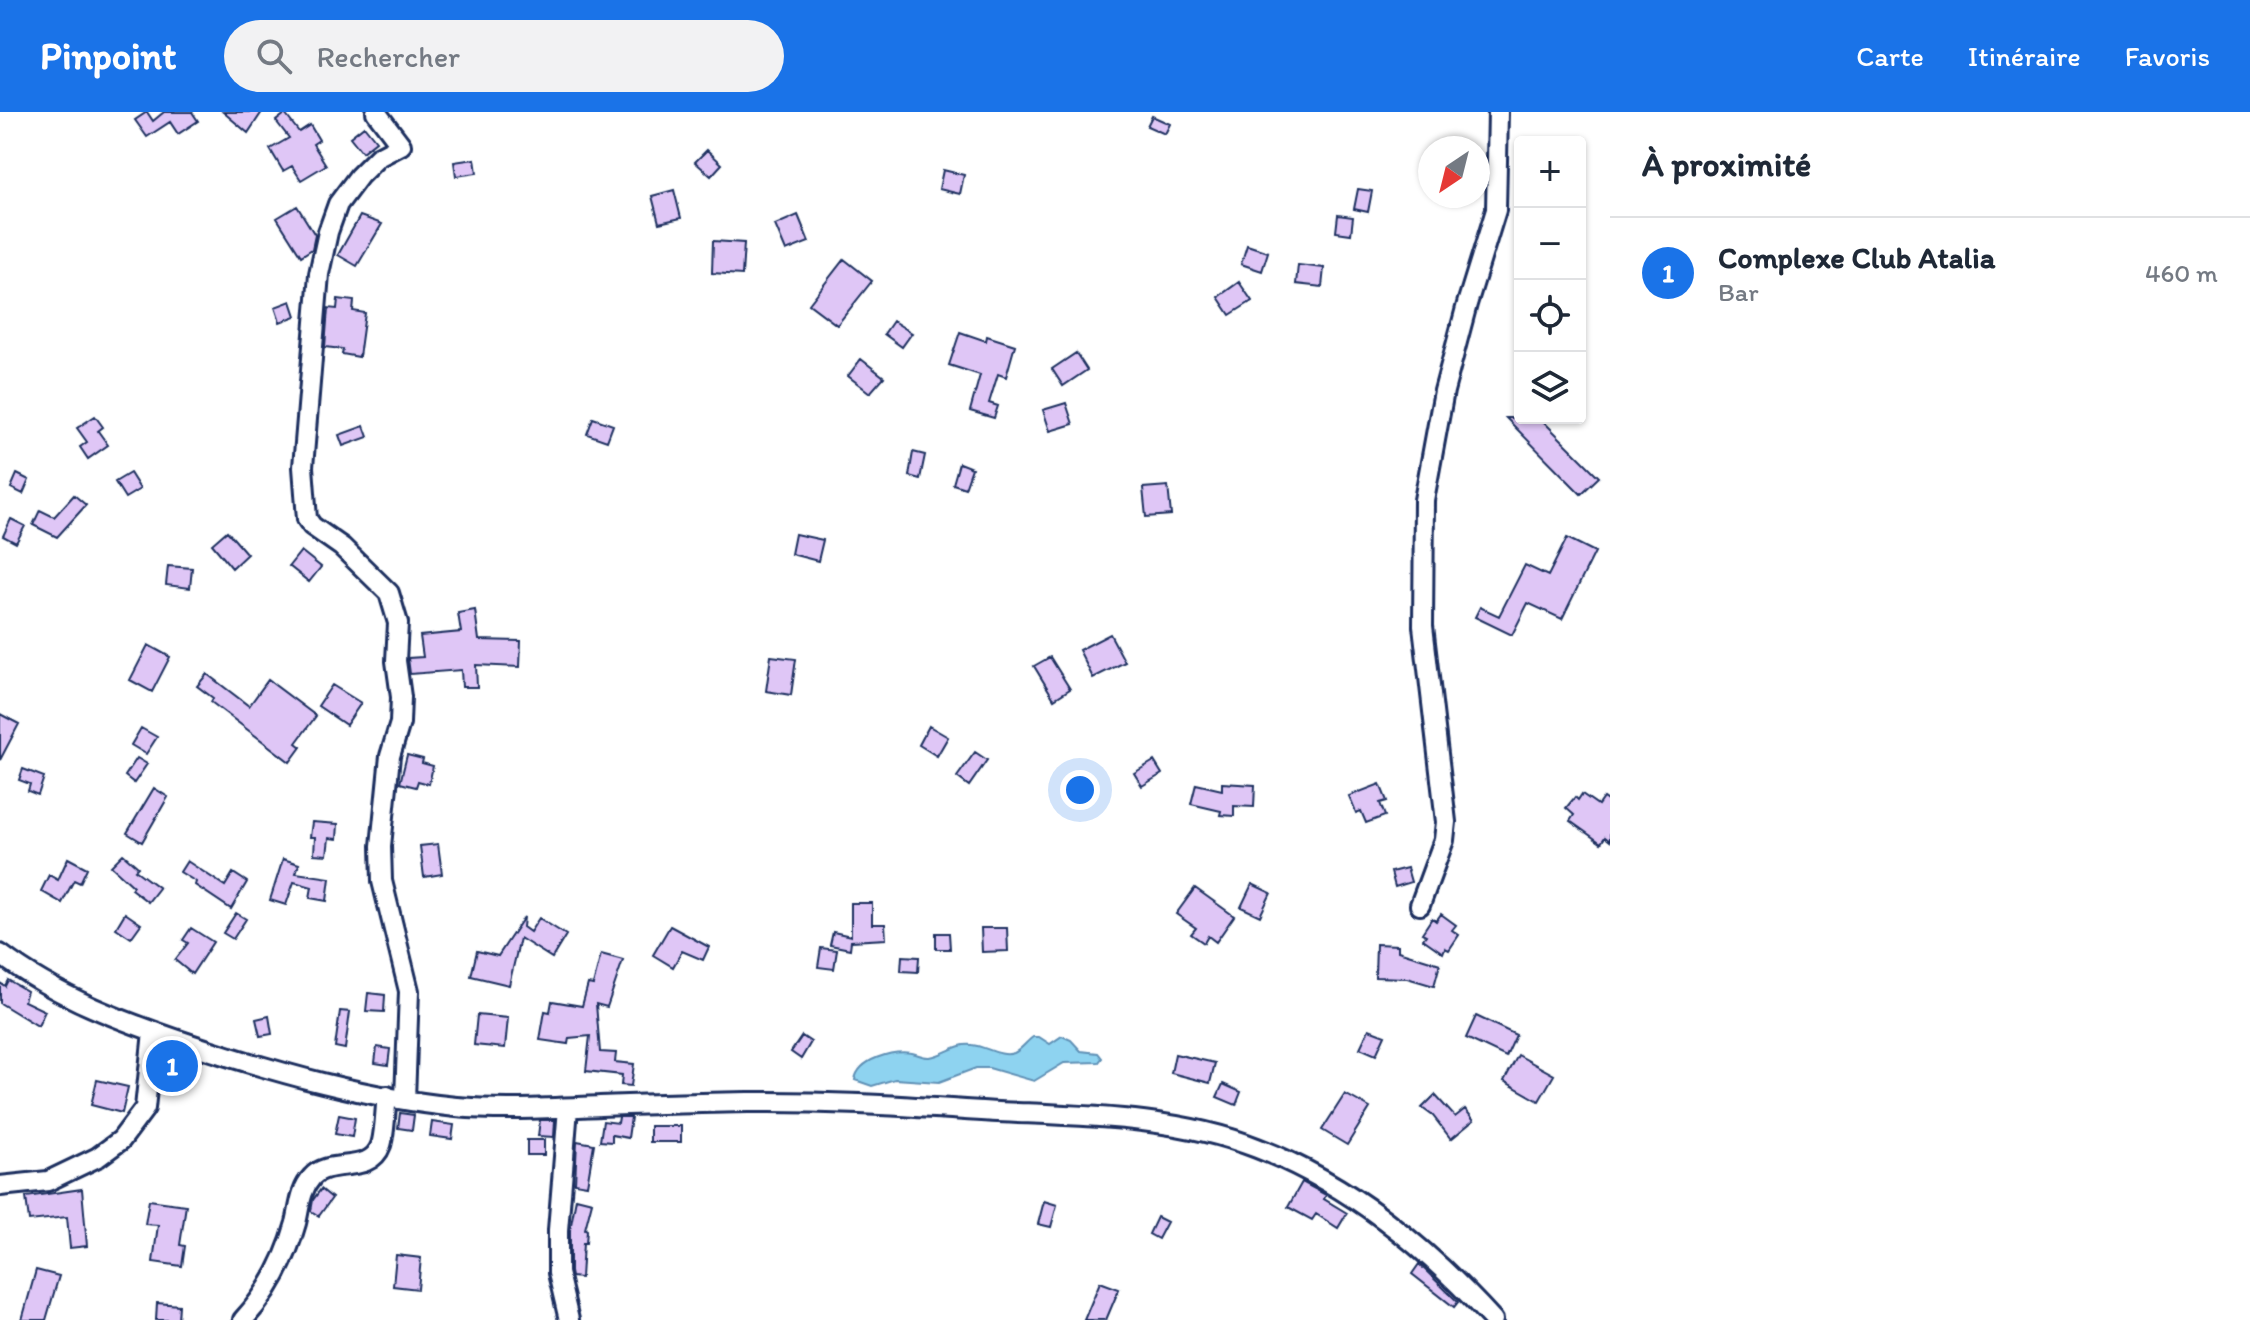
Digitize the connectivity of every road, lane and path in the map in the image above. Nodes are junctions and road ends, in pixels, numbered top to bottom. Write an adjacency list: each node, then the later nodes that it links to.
1 (376, 112): 6 (street)
2 (1498, 112): 3 (street)
3 (1420, 905)
4 (0, 954): 5 (street)
5 (153, 1032): 6 (street); 8 (street)
6 (396, 1097): 7 (street); 9 (street)
7 (568, 1108): 10 (street); 11 (street)
8 (0, 1186)
9 (243, 1320)
10 (569, 1320)
11 (1493, 1320)

